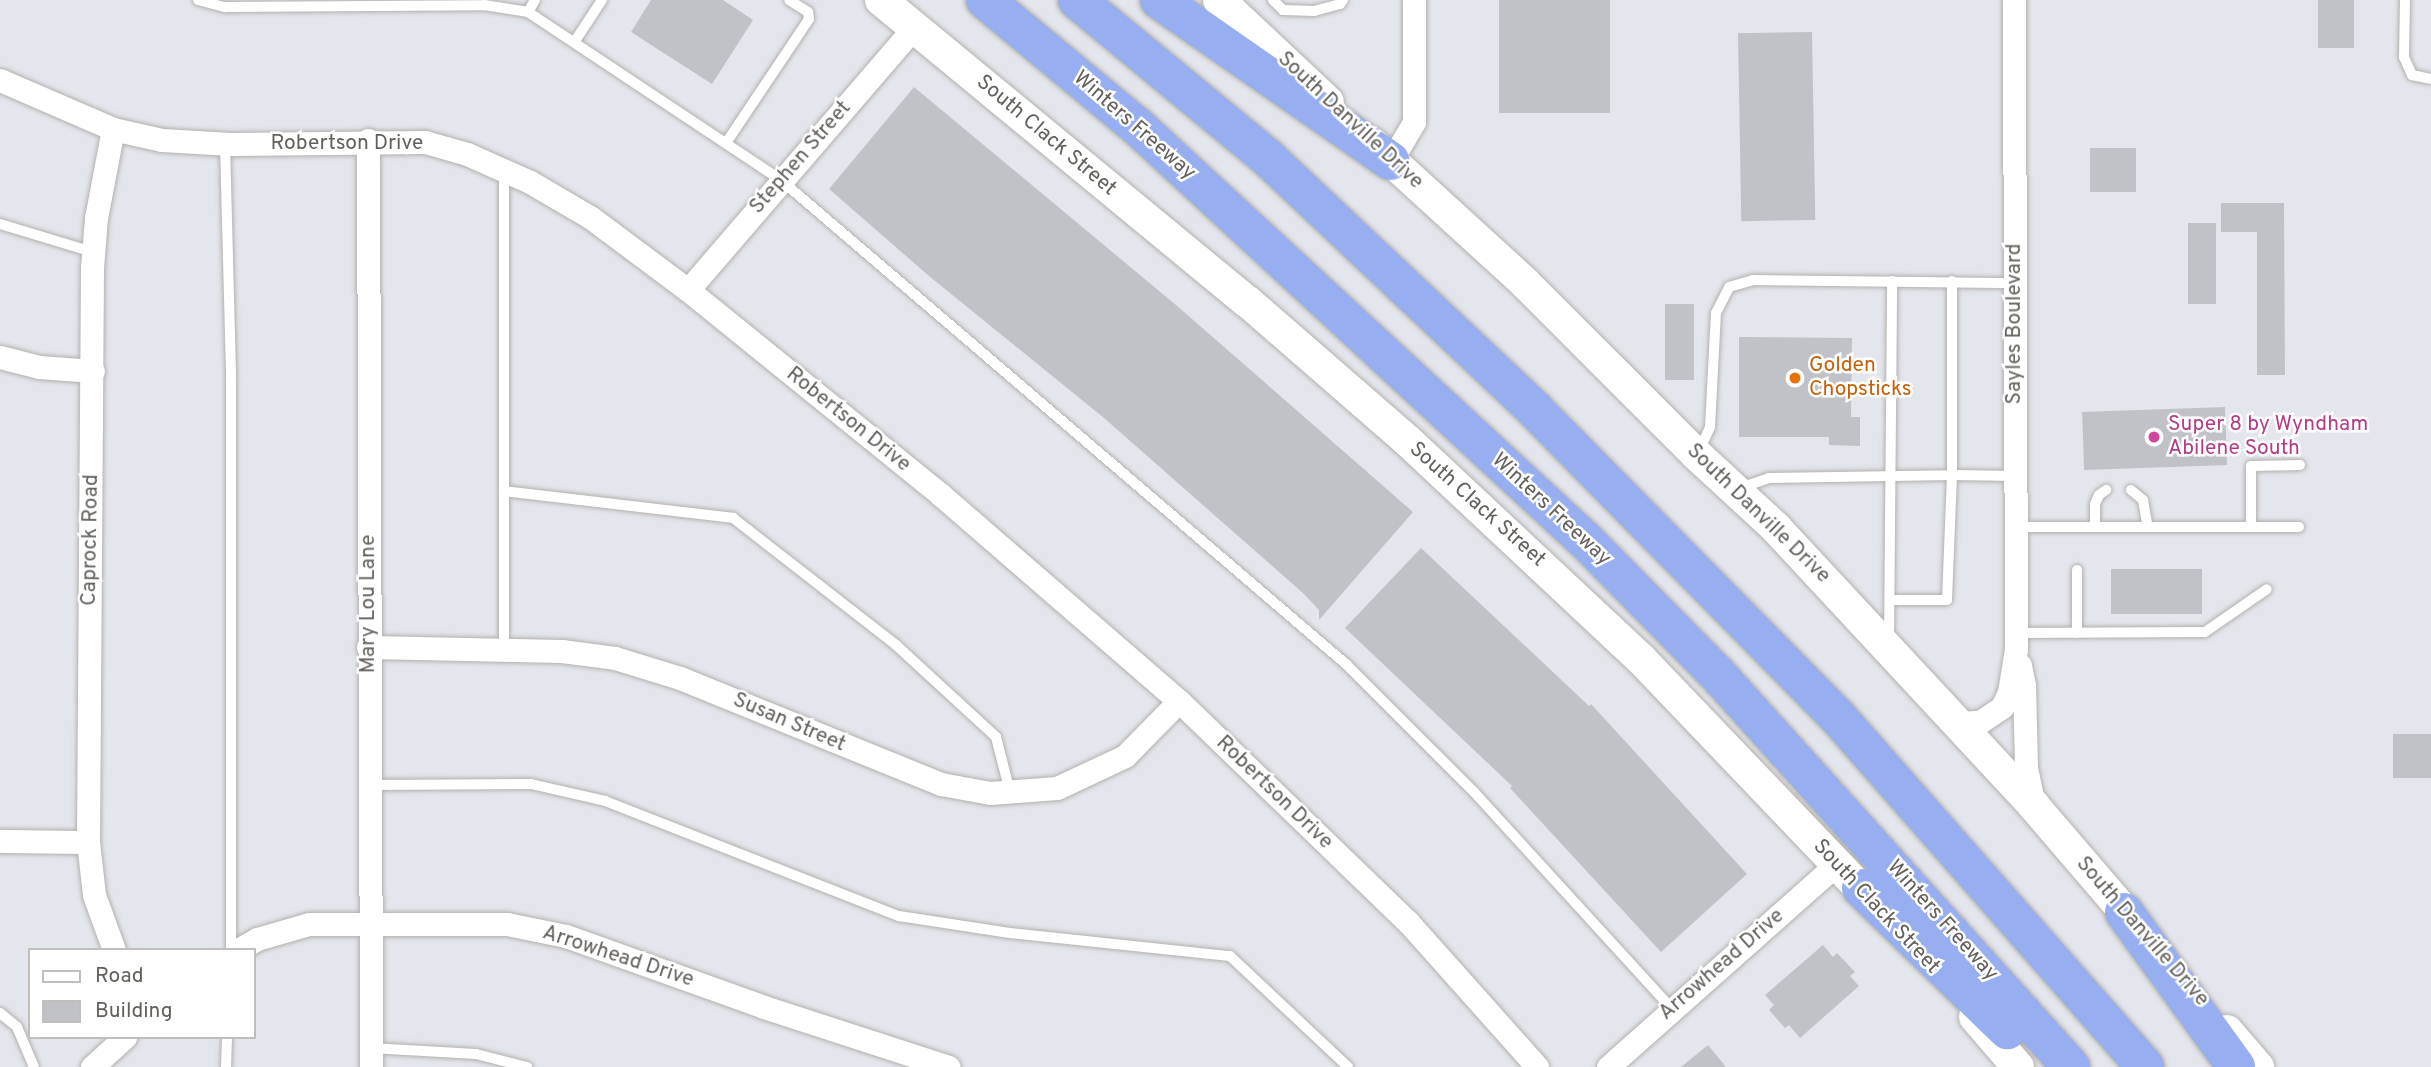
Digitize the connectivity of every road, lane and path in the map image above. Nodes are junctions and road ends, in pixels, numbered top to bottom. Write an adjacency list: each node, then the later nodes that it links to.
1 (198, 0): 16 (lane)
2 (536, 0): 18 (lane)
3 (602, 0): 20 (lane)
4 (789, 0): 25 (lane)
5 (881, 0): 19 (main road, South Clack Street)
6 (985, 0): 88 (highway, Winters Freeway)
7 (1077, 0): 89 (highway)
8 (1159, 0): 27 (highway)
9 (1219, 0): 27 (main road, South Danville Drive)
10 (1273, 0): 11 (lane)
11 (1343, 0)
12 (1414, 0): 27 (street)
13 (2014, 0): 34 (street, Sayles Boulevard)
14 (2405, 0): 21 (lane)
15 (483, 2): 17 (lane); 18 (lane)
16 (317, 3): 17 (lane)
17 (398, 3)
18 (528, 12): 20 (lane)
19 (915, 26): 29 (street, Stephen Street); 67 (main road, South Clack Street)
20 (575, 41): 25 (lane)
21 (2431, 79)
22 (0, 80): 23 (street, Robertson Drive)
23 (113, 129): 26 (street, Robertson Drive); 31 (street, Caprock Road)
24 (368, 140): 26 (street, Robertson Drive); 28 (street, Robertson Drive); 57 (street, Mary Lou Lane)
25 (726, 143): 29 (lane)
26 (225, 144): 71 (lane)
27 (1391, 161): 38 (main road, South Danville Drive)
28 (504, 170): 35 (street, Robertson Drive); 46 (lane)
29 (782, 181): 35 (street, Stephen Street); 73 (lane)
30 (0, 224): 31 (lane)
31 (93, 252): 37 (street, Caprock Road)
32 (1892, 281): 33 (lane); 38 (lane); 40 (lane)
33 (1952, 281): 34 (lane); 41 (lane)
34 (2015, 283): 42 (street, Sayles Boulevard)
35 (688, 290): 60 (street, Robertson Drive)
36 (0, 357): 37 (street)
37 (93, 370): 66 (street, Caprock Road)
38 (1697, 454): 43 (main road, South Danville Drive)
39 (2300, 465): 50 (lane)
40 (1891, 475): 41 (lane); 43 (lane); 54 (lane)
41 (1952, 475): 42 (lane); 54 (lane)
42 (2016, 476): 47 (street, Sayles Boulevard)
43 (1734, 490): 58 (main road, South Danville Drive)
44 (2106, 490): 48 (lane)
45 (2131, 490): 49 (lane)
46 (503, 491): 59 (lane); 63 (lane)
47 (2016, 527): 48 (lane); 56 (street, Sayles Boulevard)
48 (2095, 527): 49 (lane)
49 (2148, 527): 50 (lane)
50 (2251, 527): 51 (lane)
51 (2299, 527)
52 (2077, 570): 55 (lane)
53 (2267, 589): 55 (lane)
54 (1890, 600): 58 (lane)
55 (2077, 633): 56 (lane)
56 (2016, 641): 61 (street, Sayles Boulevard); 64 (street, Sayles Boulevard)
57 (368, 647): 59 (street, Susan Street); 62 (street, Mary Lou Lane)
58 (1889, 647): 61 (main road, South Danville Drive)
59 (503, 649): 63 (street, Susan Street)
60 (1179, 701): 63 (street, Susan Street); 84 (street, Robertson Drive)
61 (1958, 723): 64 (main road, South Danville Drive)
62 (370, 785): 69 (street, Mary Lou Lane); 83 (lane)
63 (1010, 792)
64 (2034, 806): 68 (main road, South Danville Drive)
65 (0, 841): 66 (street)
66 (88, 842): 70 (street, Caprock Road)
67 (1849, 876): 73 (street, Arrowhead Drive); 86 (main road, South Clack Street); 87 (highway)
68 (2124, 912): 90 (highway); 91 (main road, South Danville Drive)
69 (373, 923): 72 (street, Arrowhead Drive); 77 (street, Mary Lou Lane); 82 (street, Arrowhead Drive)
70 (113, 948)
71 (231, 948)
72 (241, 948)
73 (1672, 1009): 85 (street, Arrowhead Drive)
74 (0, 1013): 78 (lane)
75 (123, 1039): 79 (street)
76 (228, 1039): 80 (lane)
77 (371, 1057): 81 (lane)
78 (34, 1067)
79 (92, 1067)
80 (226, 1067)
81 (527, 1067)
82 (949, 1067)
83 (1348, 1067)
84 (1537, 1067)
85 (1608, 1067)
86 (2018, 1067)
87 (2046, 1067)
88 (2071, 1067)
89 (2145, 1067)
90 (2236, 1067)
91 (2259, 1067)

